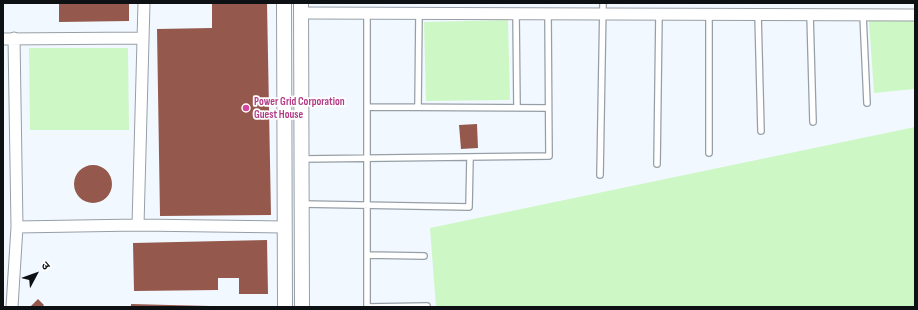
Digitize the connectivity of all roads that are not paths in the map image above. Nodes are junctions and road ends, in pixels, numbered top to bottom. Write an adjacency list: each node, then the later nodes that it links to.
1 (144, 3): 17 (street)
2 (284, 3): 34 (street)
3 (301, 8): 5 (street); 28 (street)
4 (603, 8): 8 (street); 9 (street); 30 (lane)
5 (367, 13): 6 (street); 19 (lane)
6 (419, 13): 7 (street); 20 (lane)
7 (516, 14): 8 (street); 21 (lane)
8 (548, 14): 22 (lane)
9 (659, 14): 10 (street); 29 (lane)
10 (709, 14): 11 (street); 25 (lane)
11 (758, 14): 12 (street); 24 (lane)
12 (810, 14): 13 (street); 23 (lane)
13 (863, 15): 14 (street); 18 (lane)
14 (915, 15)
15 (3, 38): 16 (street)
16 (14, 38): 17 (street); 35 (street)
17 (143, 38): 33 (street)
18 (867, 103)
19 (367, 107): 20 (lane); 26 (lane)
20 (418, 107): 21 (lane)
21 (517, 108): 22 (lane)
22 (548, 108): 27 (lane)
23 (813, 122)
24 (761, 130)
25 (708, 153)
26 (367, 158): 27 (lane); 28 (lane); 32 (lane)
27 (470, 158): 32 (lane)
28 (302, 159): 31 (street)
29 (657, 164)
30 (600, 174)
31 (302, 204): 32 (lane); 41 (street)
32 (367, 205): 36 (lane)
33 (138, 225): 34 (street); 35 (street)
34 (285, 226): 40 (street)
35 (17, 227): 39 (street)
36 (367, 255): 37 (lane); 38 (lane)
37 (424, 256)
38 (427, 306)
39 (12, 307)
40 (285, 307)
41 (302, 307)

